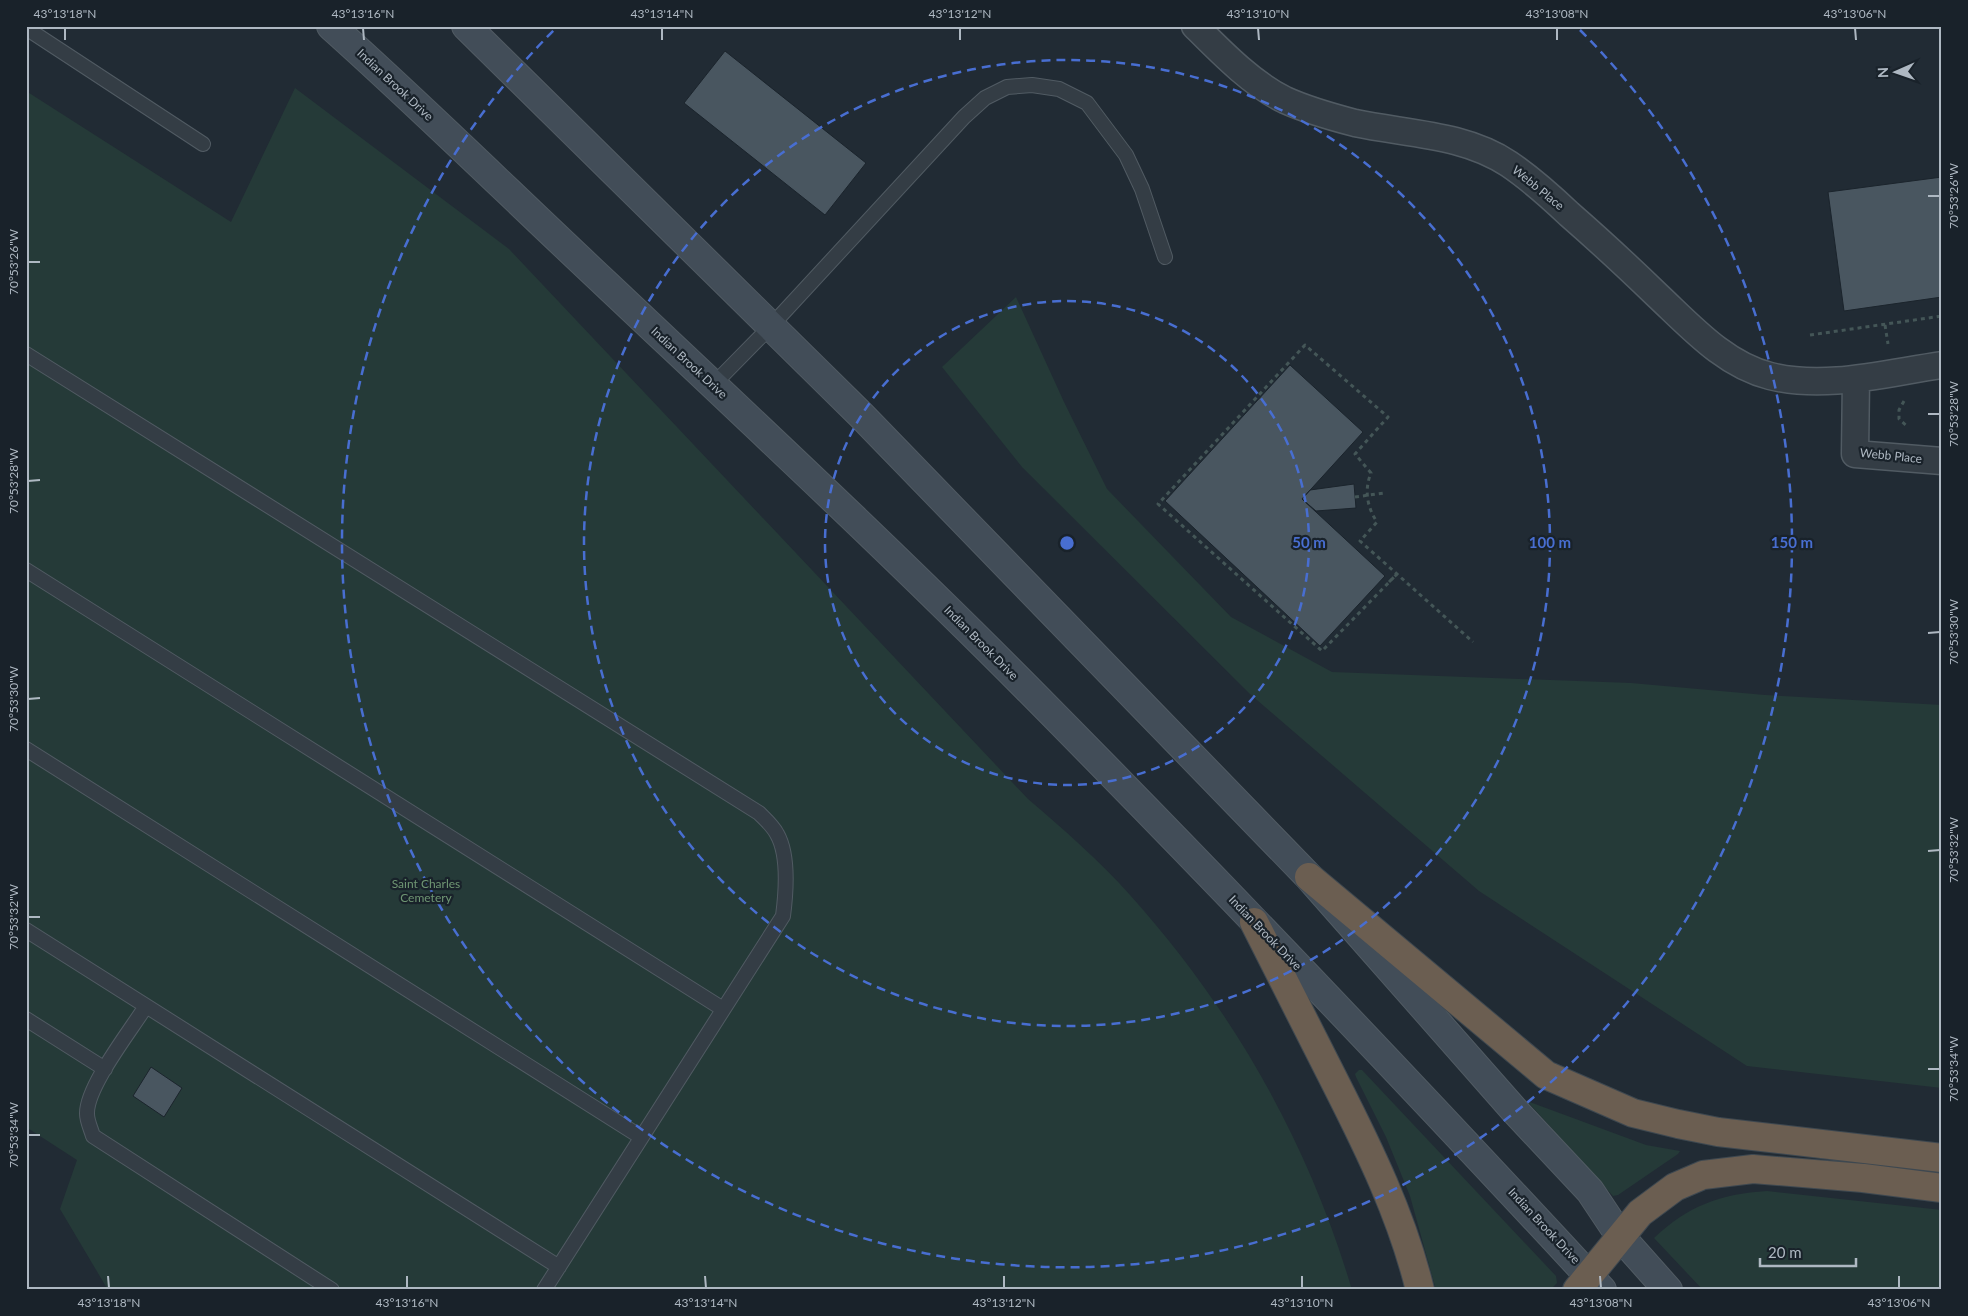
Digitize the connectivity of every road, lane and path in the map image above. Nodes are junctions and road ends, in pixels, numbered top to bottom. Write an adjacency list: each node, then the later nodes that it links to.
1 (331, 26): 13 (main road, Indian Brook Drive)
2 (466, 26): 8 (main road)
3 (1195, 26): 12 (street, Webb Place)
4 (26, 28): 5 (lane)
5 (202, 144)
6 (1165, 257): 8 (lane)
7 (1942, 316): 9 (path)
8 (771, 326): 13 (lane); 25 (main road)
9 (1810, 336)
10 (26, 354): 29 (lane)
11 (1942, 365): 12 (street, Webb Place)
12 (1856, 379): 16 (street, Webb Place)
13 (713, 385): 26 (main road, Indian Brook Drive)
14 (1906, 399): 15 (path)
15 (1914, 429)
16 (1942, 461)
17 (1384, 493): 18 (path)
18 (1367, 494): 19 (path); 21 (path); 21 (path)
19 (1355, 497)
20 (26, 570): 29 (lane)
21 (1397, 574): 22 (path); 23 (path)
22 (1389, 582)
23 (1473, 642)
24 (26, 749): 32 (lane)
25 (1309, 877): 33 (highway); 35 (main road)
26 (1254, 922): 37 (main road, Indian Brook Drive); 40 (highway)
27 (26, 930): 28 (lane)
28 (146, 1006): 31 (lane); 36 (lane)
29 (723, 1009): 32 (lane)
30 (26, 1019): 31 (lane)
31 (105, 1069): 38 (lane)
32 (641, 1137): 36 (lane)
33 (1942, 1158)
34 (1942, 1188): 35 (highway)
35 (1620, 1236): 37 (highway); 41 (main road)
36 (559, 1266): 39 (lane)
37 (1590, 1285)
38 (332, 1290)
39 (544, 1290)
40 (1420, 1290)
41 (1668, 1290)

